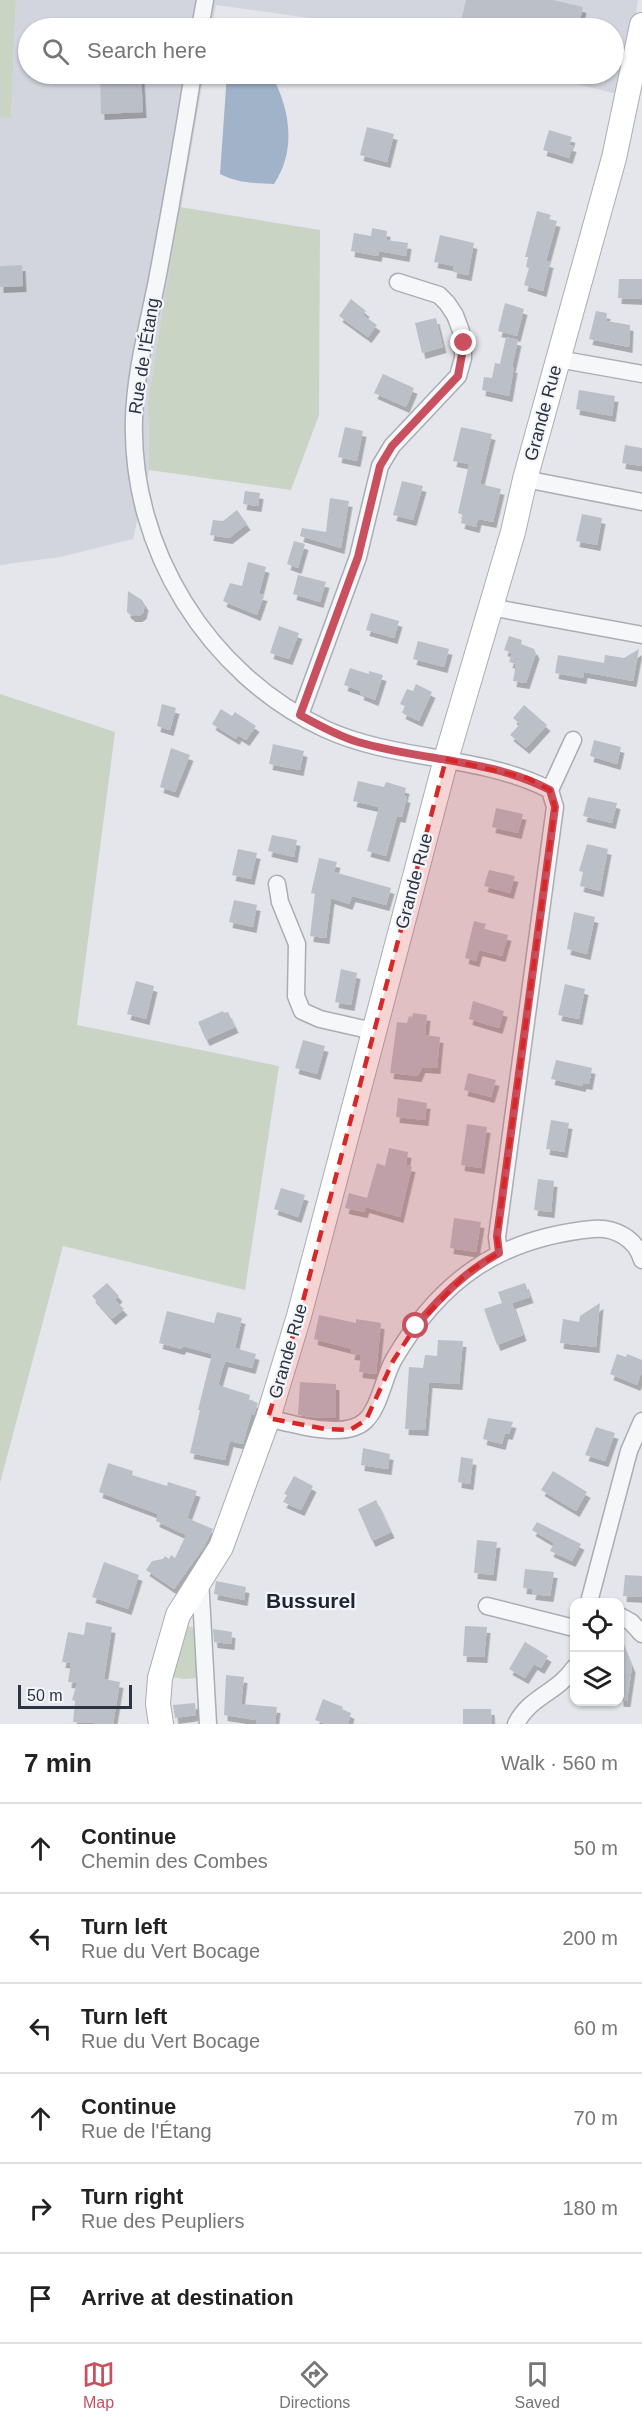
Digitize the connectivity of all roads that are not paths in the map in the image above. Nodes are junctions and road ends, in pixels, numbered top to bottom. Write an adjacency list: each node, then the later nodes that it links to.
1 (205, 0): 2 (street)
2 (202, 18)
3 (642, 25): 6 (street, Grande Rue)
4 (191, 84): 12 (street, Rue de l'Étang)
5 (398, 282): 12 (street)
6 (558, 359): 7 (street); 8 (street, Grande Rue)
7 (642, 374)
8 (525, 478): 9 (street); 10 (street, Grande Rue)
9 (642, 502)
10 (490, 607): 11 (street); 14 (street, Grande Rue)
11 (642, 635)
12 (300, 715): 14 (street, Rue de l'Étang)
13 (573, 740): 15 (street)
14 (446, 759): 15 (street, Rue de l'Étang); 17 (street, Grande Rue)
15 (550, 790): 18 (street)
16 (277, 884): 17 (street)
17 (373, 1031): 20 (street, Grande Rue)
18 (499, 1253): 19 (street); 20 (street)
19 (642, 1260)
20 (268, 1418): 22 (street, Grande Rue)
21 (642, 1421): 23 (street)
22 (200, 1577): 25 (street, Grande Rue); 27 (street)
23 (590, 1598)
24 (487, 1606): 28 (street)
25 (178, 1615): 27 (street); 31 (street, Grande Rue)
26 (624, 1618): 29 (street)
27 (202, 1627): 32 (street)
28 (570, 1627)
29 (642, 1634)
30 (570, 1674): 33 (street)
31 (161, 1724)
32 (208, 1724)
33 (516, 1724)

